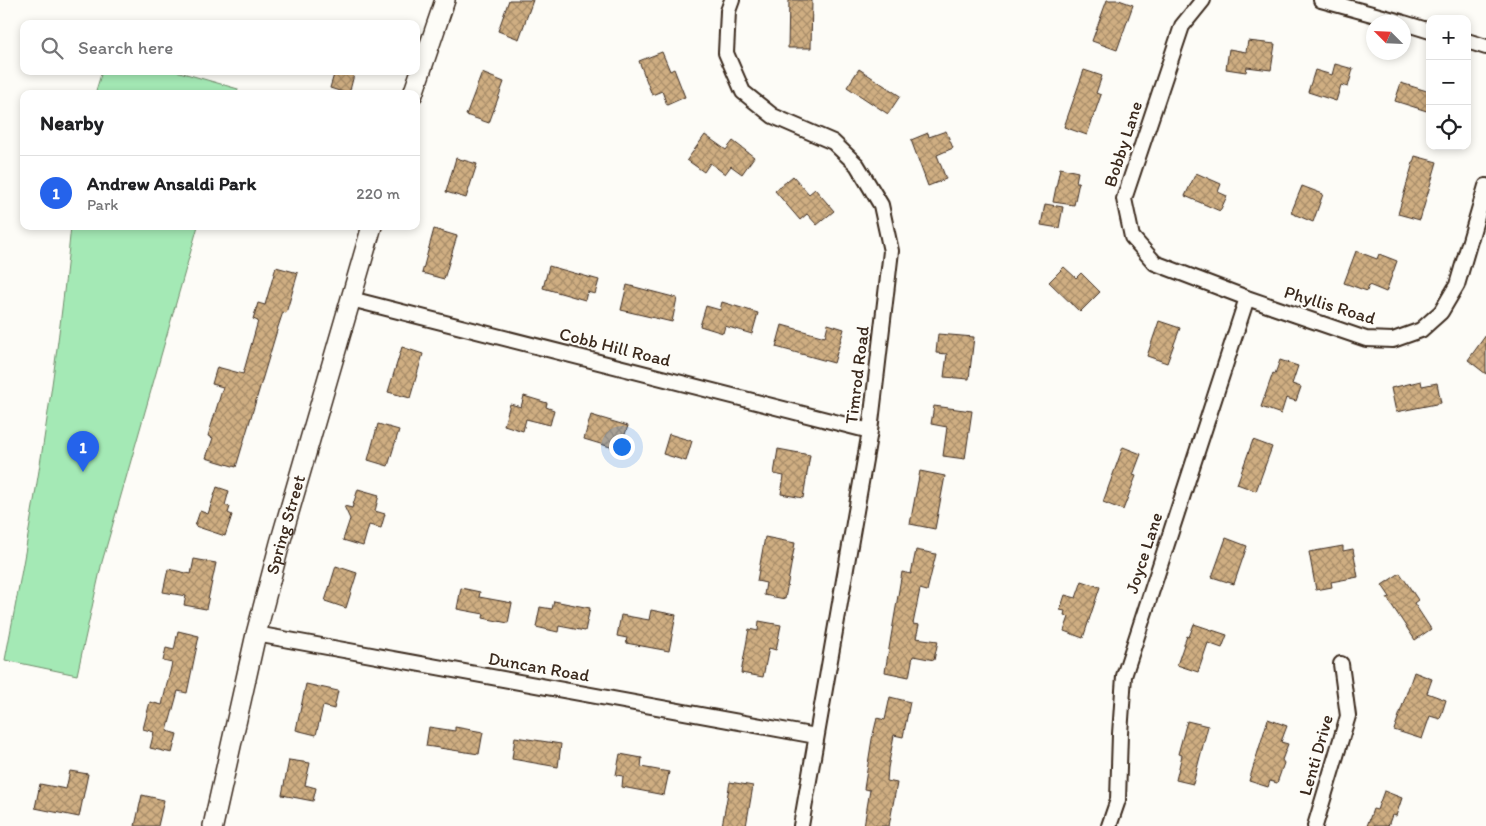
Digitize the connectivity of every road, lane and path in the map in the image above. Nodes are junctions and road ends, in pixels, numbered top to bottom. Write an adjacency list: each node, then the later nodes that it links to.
1 (445, 0): 10 (street)
2 (732, 0): 17 (street, Timrod Road)
3 (1203, 0): 15 (street, Bobby Lane)
4 (1321, 0): 5 (street)
5 (1374, 15)
6 (1411, 26): 7 (street)
7 (1426, 30)
8 (1471, 42): 9 (street)
9 (1486, 47)
10 (420, 73)
11 (419, 75): 12 (street)
12 (414, 90)
13 (1486, 186): 15 (street, Phyllis Road)
14 (371, 230): 16 (street, Spring Street)
15 (1247, 298): 23 (street, Joyce Lane)
16 (351, 299): 17 (street, Cobb Hill Road); 18 (street, Spring Street)
17 (870, 431): 20 (street, Timrod Road)
18 (256, 634): 20 (street, Duncan Road); 21 (street, Spring Street)
19 (1342, 664): 24 (street, Lenti Drive)
20 (816, 736): 22 (street, Timrod Road)
21 (212, 826)
22 (801, 826)
23 (1109, 826)
24 (1315, 826)

